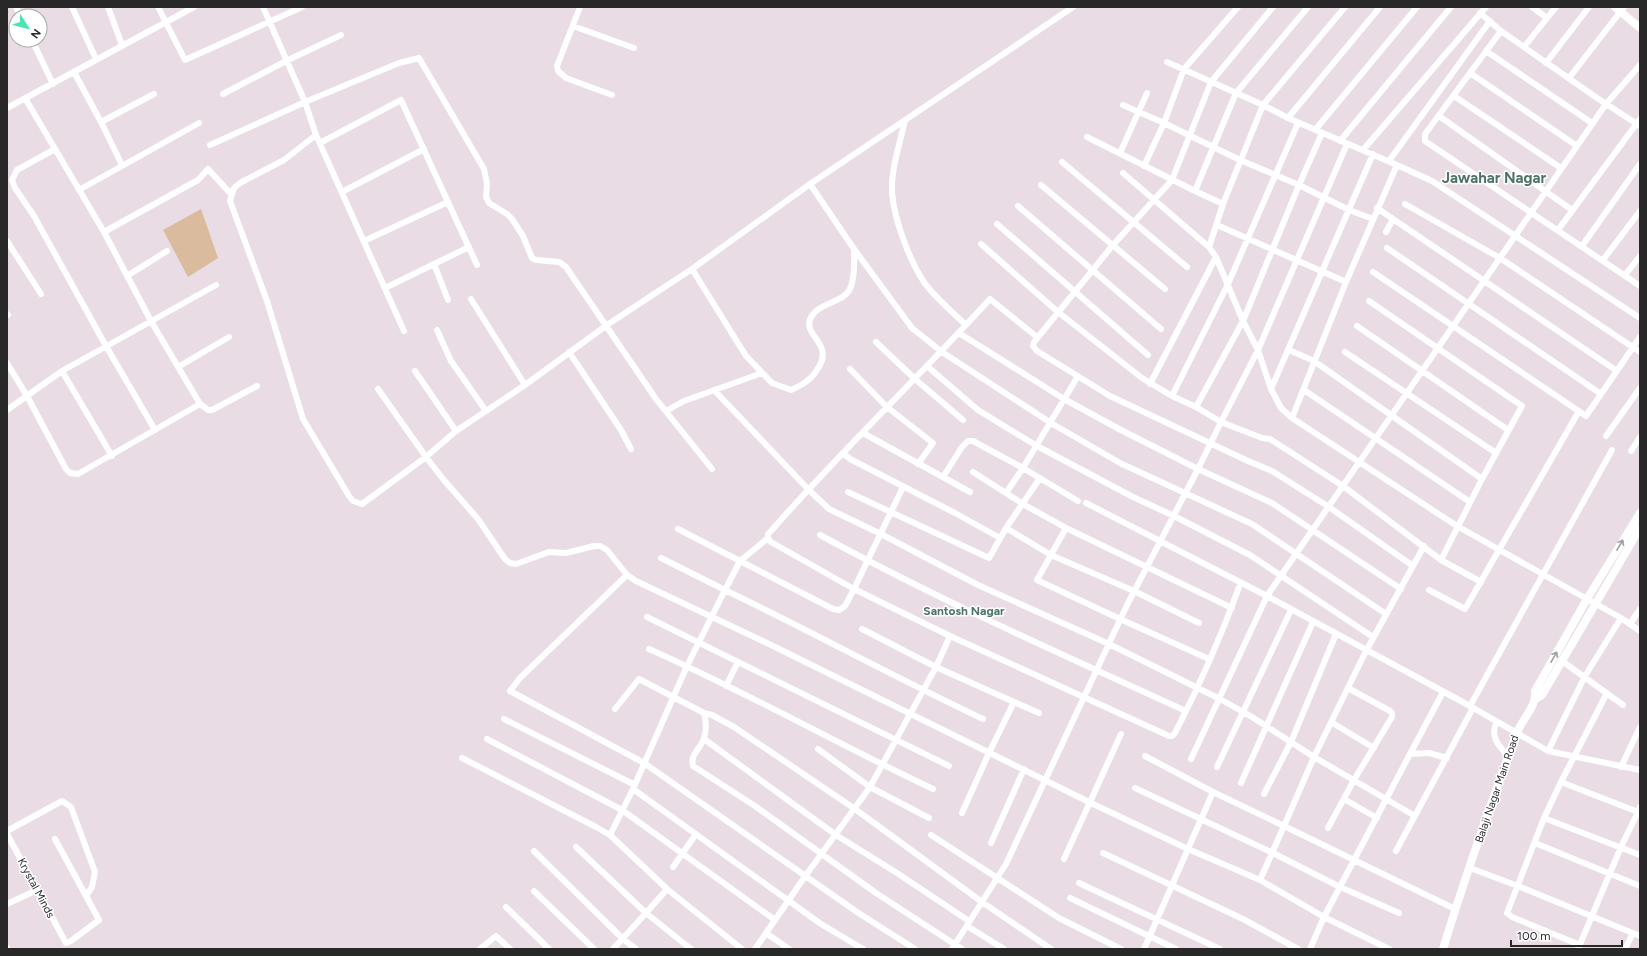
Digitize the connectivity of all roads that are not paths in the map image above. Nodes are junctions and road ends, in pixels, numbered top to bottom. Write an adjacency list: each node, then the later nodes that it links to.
1 (72, 7): 35 (street)
2 (108, 7): 30 (street)
3 (158, 7): 24 (street)
4 (194, 7): 24 (street)
5 (263, 7): 25 (street)
6 (302, 7): 25 (street)
7 (580, 7): 26 (street)
8 (1073, 7): 61 (street)
9 (1238, 7): 40 (street)
10 (1273, 7): 44 (street)
11 (1308, 7): 47 (street)
12 (1345, 7): 54 (street)
13 (1380, 7): 60 (street)
14 (1417, 7): 68 (street)
15 (1451, 7): 73 (street)
16 (1486, 7): 21 (street)
17 (1532, 7): 22 (street)
18 (1556, 7): 22 (street)
19 (1589, 7): 38 (street)
20 (1620, 9): 27 (street); 43 (street)
21 (1480, 13): 23 (street); 81 (street)
22 (1547, 18): 31 (street)
23 (1490, 21): 28 (street); 85 (street)
24 (164, 22): 25 (street); 30 (street)
25 (269, 22): 36 (street)
26 (573, 26): 33 (street); 50 (street)
27 (1640, 28)
28 (1501, 31): 31 (street); 34 (street)
29 (341, 35): 36 (street)
30 (122, 45): 35 (street)
31 (1524, 47): 38 (street)
32 (36, 48): 45 (street)
33 (634, 48)
34 (1486, 51): 42 (street); 67 (street)
35 (96, 59): 41 (street)
36 (286, 61): 49 (street); 53 (street)
37 (1168, 62): 40 (street)
38 (1546, 63): 43 (street)
39 (1640, 65): 55 (street)
40 (1184, 69): 44 (street); 64 (street)
41 (74, 72): 45 (street); 62 (street)
42 (1470, 73): 51 (street); 77 (street)
43 (1569, 78): 55 (street)
44 (1211, 82): 47 (street); 71 (street)
45 (53, 84): 52 (street)
46 (1147, 93): 58 (street)
47 (1236, 93): 54 (street); 78 (street)
48 (154, 94): 62 (street)
49 (223, 94)
50 (612, 95)
51 (1454, 96): 59 (street); 91 (street)
52 (25, 98): 57 (street); 79 (street)
53 (305, 102): 70 (street); 76 (street); 166 (street)
54 (1263, 104): 60 (street); 84 (street)
55 (1606, 104): 66 (street); 67 (street)
56 (1123, 105): 58 (street)
57 (7, 107)
58 (1139, 112): 64 (street); 82 (street)
59 (1439, 116): 100 (street); 113 (street)
60 (1288, 118): 65 (street)
61 (905, 120): 95 (street); 167 (street)
62 (101, 122): 88 (street)
63 (199, 123): 88 (street)
64 (1164, 123): 71 (street); 90 (street)
65 (1298, 123): 68 (street); 93 (street)
66 (1639, 123): 111 (street)
67 (1592, 124): 77 (street)
68 (1315, 130): 69 (street)
69 (1322, 133): 73 (street); 97 (street)
70 (316, 134): 74 (street); 102 (street)
71 (1190, 135): 78 (street); 94 (street)
72 (1087, 137): 82 (street)
73 (1340, 141): 75 (street)
74 (320, 143): 80 (street); 101 (street)
75 (1347, 144): 81 (street); 103 (street)
76 (210, 145)
77 (1577, 146): 91 (street)
78 (1214, 147): 84 (street); 99 (street)
79 (55, 149): 98 (street); 178 (street)
80 (424, 149): 101 (street); 105 (street)
81 (1363, 150): 83 (street)
82 (1120, 153): 90 (street)
83 (1373, 154): 85 (street); 110 (street)
84 (1240, 160): 93 (street); 106 (street)
85 (1389, 161): 89 (street)
86 (1062, 162): 116 (street)
87 (1640, 164): 129 (street)
88 (122, 165): 98 (street)
89 (1397, 165): 109 (street); 122 (street)
90 (1144, 166): 94 (street)
91 (1561, 168): 100 (street)
92 (1123, 173): 104 (street)
93 (1276, 175): 97 (street); 123 (street)
94 (1172, 180): 99 (street); 104 (street)
95 (810, 184): 133 (street); 143 (street)
96 (1041, 185): 127 (street)
97 (1299, 185): 103 (street); 131 (street)
98 (79, 190): 120 (street)
99 (1194, 191): 106 (street)
100 (1546, 191): 111 (street); 113 (street)
101 (342, 192): 125 (street)
102 (231, 194): 120 (street); 240 (street)
103 (1324, 197): 110 (street); 139 (street)
104 (1154, 199): 116 (street); 128 (street)
105 (448, 202): 125 (street); 130 (street)
106 (1223, 204): 118 (street)
107 (1405, 204): 137 (street)
108 (1018, 206): 144 (street)
109 (1377, 208): 114 (street); 115 (street)
110 (1349, 210): 114 (street); 145 (street)
111 (1572, 210): 119 (street)
112 (1640, 211): 138 (street)
113 (1531, 212): 119 (street); 122 (street)
114 (1372, 219): 150 (street)
115 (1393, 219): 121 (street); 149 (street)
116 (1133, 222): 127 (street); 142 (street)
117 (997, 224): 156 (street)
118 (1217, 225): 123 (street); 128 (street)
119 (1558, 230): 129 (street)
120 (104, 232): 148 (street)
121 (1386, 232)
122 (1515, 235): 137 (street); 163 (street)
123 (1248, 238): 131 (street); 151 (street)
124 (7, 241): 157 (street)
125 (364, 241): 154 (street)
126 (981, 244): 162 (street)
127 (1113, 245): 144 (street); 155 (street)
128 (1209, 246): 136 (street)
129 (1582, 246): 138 (street)
130 (469, 247): 140 (street); 141 (street)
131 (1272, 248): 139 (street); 165 (street)
132 (1387, 248): 161 (street)
133 (854, 249): 184 (street); 197 (street)
134 (167, 251): 148 (street)
135 (1640, 256): 147 (street)
136 (1216, 257): 151 (street); 200 (street)
137 (1500, 258): 149 (street); 179 (street)
138 (1603, 260): 147 (street)
139 (1297, 261): 145 (street); 181 (street)
140 (434, 264): 154 (street); 159 (street)
141 (477, 265)
142 (1188, 267)
143 (692, 269): 166 (street); 197 (street)
144 (1092, 270): 156 (street); 170 (street)
145 (1322, 271): 150 (street); 182 (street)
146 (1373, 272): 169 (street)
147 (1626, 275): 153 (street)
148 (127, 276): 164 (street)
149 (1484, 281): 161 (street); 196 (street)
150 (1346, 282): 188 (street)
151 (1228, 284): 165 (street); 211 (street)
152 (216, 285): 164 (street)
153 (1640, 286)
154 (385, 288): 172 (street)
155 (1165, 289)
156 (1074, 291): 162 (street); 187 (street)
157 (41, 294)
158 (471, 299): 201 (street)
159 (448, 300)
160 (1369, 301): 180 (street)
161 (1468, 304): 169 (street); 209 (street)
162 (1058, 312): 175 (street); 200 (street)
163 (1640, 318)
164 (151, 321): 178 (street); 191 (street)
165 (1243, 321): 181 (street); 215 (street)
166 (607, 325): 183 (street); 218 (street)
167 (966, 325): 173 (street); 175 (street)
168 (1357, 326): 193 (street)
169 (1453, 326): 180 (street); 219 (street)
170 (1161, 329)
171 (437, 330): 217 (street)
172 (404, 331)
173 (959, 333): 184 (street); 212 (street)
174 (230, 337): 191 (street)
175 (1037, 337): 198 (street)
176 (1640, 337): 179 (street)
177 (876, 342): 199 (street)
178 (106, 346): 194 (street); 225 (street)
179 (1633, 347): 186 (street); 196 (street)
180 (1438, 348): 193 (street); 226 (street)
181 (1258, 350): 205 (street); 224 (street)
182 (1289, 350): 188 (street); 205 (street)
183 (569, 352): 201 (street); 234 (street)
184 (942, 352): 190 (street); 223 (street)
185 (1345, 352): 208 (street)
186 (1640, 352)
187 (1148, 355)
188 (1314, 361): 207 (street); 220 (street)
189 (7, 363): 210 (street)
190 (927, 366): 199 (street); 233 (street)
191 (178, 367): 213 (street)
192 (850, 369): 214 (street)
193 (1423, 370): 208 (street); 226 (street)
194 (62, 371): 210 (street); 239 (street)
195 (415, 371): 227 (street)
196 (1616, 371): 209 (street)
197 (762, 373): 206 (street)
198 (1078, 376): 212 (street); 232 (street)
199 (915, 379): 214 (street); 222 (street)
200 (1150, 384): 211 (street)
201 (525, 385): 217 (street)
202 (257, 386): 213 (street)
203 (1640, 388): 229 (street)
204 (378, 389): 240 (street)
205 (1272, 389): 221 (street)
206 (714, 390): 218 (street); 252 (street)
207 (1304, 390): 221 (street); 231 (street)
208 (1407, 393): 220 (street); 238 (street)
209 (1601, 394): 219 (street)
210 (27, 396): 216 (street); 239 (street)
211 (1172, 396): 215 (street)
212 (1064, 399): 223 (street); 245 (street)
213 (200, 404): 225 (street)
214 (887, 407): 228 (street); 242 (street)
215 (1196, 407): 224 (street)
216 (7, 410)
217 (486, 411): 227 (street)
218 (666, 411): 243 (street)
219 (1579, 411): 277 (street)
220 (1391, 416): 231 (street); 249 (street)
221 (1292, 418): 241 (street)
222 (963, 420)
223 (1051, 422): 233 (street); 256 (street)
224 (1221, 422): 232 (street); 250 (street)
225 (155, 430): 239 (street)
226 (1508, 430): 238 (street)
227 (456, 431): 240 (street)
228 (863, 433): 237 (street); 242 (street)
229 (1606, 436)
230 (1640, 437): 236 (street)
231 (1376, 438): 241 (street); 258 (street)
232 (1211, 444): 245 (street); 261 (street)
233 (1037, 446): 244 (street); 264 (street)
234 (631, 449)
235 (1612, 450): 286 (street)
236 (1630, 451)
237 (843, 453): 251 (street); 252 (street)
238 (1496, 453): 249 (street)
239 (112, 456)
240 (426, 457): 287 (street)
241 (1360, 461): 250 (street); 265 (street)
242 (918, 464): 247 (street)
243 (712, 468)
244 (1023, 468): 247 (street); 248 (street); 255 (street)
245 (1198, 469): 256 (street); 269 (street)
246 (973, 472): 255 (street)
247 (943, 477): 254 (street)
248 (1040, 478): 257 (street); 260 (street)
249 (1482, 479): 258 (street)
250 (1343, 486): 261 (street); 276 (street)
251 (903, 487): 262 (street); 274 (street)
252 (808, 489): 271 (street); 273 (street)
253 (848, 492): 262 (street)
254 (970, 492)
255 (1006, 493): 260 (street)
256 (1185, 494): 264 (street); 278 (street)
257 (1078, 501)
258 (1470, 502): 265 (street)
259 (1086, 503): 275 (street)
260 (1023, 504): 266 (street); 267 (street)
261 (1329, 507): 269 (street); 284 (street)
262 (892, 513): 271 (street); 274 (street)
263 (1640, 513): 297 (street, Balaji Nagar Main Road, one-way to 263)
264 (1174, 516): 275 (street); 288 (street)
265 (1457, 526): 277 (street); 281 (street)
266 (1006, 528): 274 (street); 279 (street)
267 (1066, 528): 279 (street); 285 (street)
268 (678, 529): 282 (street)
269 (1313, 530): 278 (street); 292 (street)
270 (1640, 530): 298 (street)
271 (882, 534): 283 (street); 316 (street)
272 (820, 535): 283 (street)
273 (768, 538): 282 (street); 291 (street)
274 (1000, 538)
275 (1160, 540): 285 (street); 289 (street)
276 (1424, 546): 281 (street); 284 (street)
277 (1500, 550): 286 (street); 290 (street)
278 (1297, 553): 288 (street); 302 (street)
279 (1051, 555): 295 (street); 306 (street)
280 (661, 558): 293 (street)
281 (1441, 560): 290 (street)
282 (740, 561): 291 (street); 293 (street)
283 (868, 561): 291 (street); 324 (street)
284 (1413, 566): 292 (street)
285 (1147, 567): 295 (street); 299 (street)
286 (1544, 574): 297 (street); 338 (street)
287 (627, 575): 303 (street); 369 (street)
288 (1282, 576): 296 (street); 314 (street)
289 (1241, 582): 296 (street); 299 (street)
290 (1481, 582): 294 (street)
291 (854, 589): 313 (street)
292 (1401, 589): 302 (street)
293 (725, 590): 303 (street); 329 (street)
294 (1429, 590)
295 (1134, 591): 306 (street); 308 (street)
296 (1267, 596): 301 (street); 335 (street)
297 (1587, 599): 298 (street); 334 (street, Balaji Nagar Main Road, one-way to 297)
298 (1595, 603): 305 (street); 320 (street)
299 (1232, 608): 319 (street)
300 (1640, 609): 309 (street)
301 (1291, 610): 307 (street); 343 (street)
302 (1386, 614): 314 (street)
303 (711, 616): 315 (street); 344 (street)
304 (647, 617): 315 (street)
305 (1621, 618): 309 (street); 325 (street)
306 (1120, 619): 316 (street); 319 (street)
307 (1313, 622): 312 (street); 349 (street)
308 (1199, 623)
309 (1630, 624): 311 (street)
310 (862, 629): 323 (street)
311 (1640, 631)
312 (1336, 634): 318 (street); 356 (street)
313 (950, 636): 323 (street); 333 (street)
314 (1374, 637): 318 (street)
315 (698, 642): 321 (street); 322 (street)
316 (1109, 644): 324 (street); 327 (street)
317 (650, 649): 322 (street)
318 (1366, 650): 328 (street); 330 (street)
319 (1210, 659): 327 (street)
320 (1562, 661): 325 (street); 334 (street)
321 (738, 662): 326 (street); 355 (street)
322 (686, 666): 326 (street); 332 (street)
323 (936, 667): 329 (street); 336 (street)
324 (1096, 670): 333 (street); 340 (street)
325 (1585, 676): 331 (street); 359 (street)
326 (726, 686): 370 (street)
327 (1197, 688): 335 (street); 340 (street)
328 (1348, 688): 347 (street); 357 (street)
329 (923, 691): 344 (street); 346 (street)
330 (1443, 692): 338 (street); 361 (street)
331 (1607, 693): 337 (street); 364 (street)
332 (672, 697): 339 (street); 342 (street); 369 (street)
333 (1084, 697): 340 (street); 376 (street)
334 (1536, 699): 351 (street, Balaji Nagar Main Road)
335 (1220, 700): 343 (street); 368 (street)
336 (1014, 702): 341 (street); 360 (street)
337 (1623, 705)
338 (1472, 707): 348 (street); 367 (street)
339 (615, 709)
340 (1186, 711)
341 (1039, 712)
342 (704, 713): 354 (street); 389 (street)
343 (1244, 713): 349 (street); 372 (street)
344 (910, 714): 355 (street); 360 (street)
345 (504, 719): 380 (street)
346 (983, 719)
347 (1331, 722): 357 (street); 366 (street)
348 (1497, 722): 351 (street); 363 (street)
349 (1267, 727): 356 (street); 379 (street)
350 (1640, 727): 373 (street)
351 (1516, 732): 359 (street); 363 (street, Balaji Nagar Main Road)
352 (1121, 734): 388 (street)
353 (487, 739): 390 (street)
354 (704, 739): 403 (street); 416 (street)
355 (896, 740): 370 (street); 371 (street)
356 (1291, 742): 366 (street); 385 (street)
357 (1374, 748): 377 (street)
358 (818, 750): 381 (street)
359 (1548, 751): 364 (street)
360 (989, 753): 374 (street); 392 (street)
361 (1410, 754): 367 (street); 387 (street)
362 (1145, 756): 384 (street)
363 (1508, 756): 421 (street, Balaji Nagar Main Road)
364 (1574, 757): 373 (street); 378 (street)
365 (462, 758): 402 (street)
366 (1314, 758): 377 (street); 398 (street)
367 (1447, 758): 393 (street)
368 (1191, 759)
369 (644, 763): 380 (street); 423 (street)
370 (883, 765): 381 (street); 383 (street)
371 (949, 766)
372 (1217, 767)
373 (1621, 767): 375 (street)
374 (1024, 770): 376 (street); 406 (street)
375 (1640, 770)
376 (1046, 780): 388 (street); 424 (street)
377 (1354, 780): 386 (street); 387 (street)
378 (1561, 782): 391 (street); 396 (street)
379 (1241, 783)
380 (634, 787): 390 (street); 401 (street)
381 (870, 788): 389 (street); 394 (street)
382 (1135, 788): 397 (street)
383 (933, 789)
384 (1213, 792): 397 (street); 398 (street)
385 (1264, 794)
386 (1344, 799): 395 (street); 399 (street)
387 (1387, 799): 393 (street); 395 (street)
388 (1090, 803): 410 (street); 418 (street)
389 (855, 809): 403 (street); 437 (street)
390 (622, 810): 402 (street); 415 (street)
391 (1639, 810): 409 (street)
392 (962, 813)
393 (1415, 816): 412 (street)
394 (929, 818)
395 (1377, 818): 419 (street)
396 (1544, 818): 407 (street); 409 (street)
397 (1201, 819): 410 (street); 414 (street)
398 (1284, 826): 414 (street); 419 (street)
399 (1328, 828)
400 (7, 832): 432 (street, Krystal Minds); 434 (street)
401 (696, 834): 415 (street); 436 (street)
402 (610, 835): 431 (street)
403 (836, 835): 416 (street); 447 (street)
404 (931, 835): 424 (street)
405 (55, 839): 434 (street)
406 (991, 843)
407 (1535, 843): 422 (street); 428 (street)
408 (576, 847): 441 (street)
409 (1621, 847): 417 (street); 422 (street)
410 (1188, 848): 425 (street); 427 (street)
411 (534, 851): 452 (street)
412 (1396, 851)
413 (1103, 853): 427 (street)
414 (1273, 853): 425 (street); 430 (street)
415 (682, 854): 420 (street); 445 (street)
416 (822, 855): 423 (street); 453 (street)
417 (1640, 855)
418 (1064, 859)
419 (1355, 860): 430 (street); 440 (street)
420 (672, 867)
421 (1470, 868): 428 (street); 440 (street, Balaji Nagar Main Road)
422 (1610, 874): 429 (street); 443 (street)
423 (806, 875): 436 (street); 466 (street)
424 (998, 878): 437 (street); 470 (street)
425 (1260, 880): 444 (street)
426 (1079, 882): 446 (street)
427 (1172, 886): 446 (street); 474 (street)
428 (1518, 886): 443 (street); 454 (street)
429 (1640, 886)
430 (1340, 887): 442 (street); 444 (street)
431 (667, 889): 441 (street); 462 (street)
432 (37, 890): 434 (street, Krystal Minds); 438 (street)
433 (534, 891): 458 (street)
434 (86, 896)
435 (1070, 898): 450 (street)
436 (789, 900): 445 (street); 465 (street)
437 (982, 902): 447 (street); 469 (street)
438 (7, 904)
439 (506, 908): 457 (street)
440 (1455, 909): 477 (street, Balaji Nagar Main Road)
441 (646, 912): 452 (street); 461 (street)
442 (1399, 913)
443 (1592, 915): 449 (street); 454 (street)
444 (1324, 916): 475 (street); 476 (street)
445 (775, 920): 448 (street)
446 (1157, 920): 450 (street); 473 (street)
447 (968, 924): 453 (street); 468 (street)
448 (766, 932): 463 (street); 464 (street)
449 (1633, 933): 451 (street); 478 (street)
450 (1149, 936): 471 (street); 472 (street)
451 (1640, 936)
452 (623, 939): 459 (street); 460 (street)
453 (953, 947): 467 (street)
454 (1579, 947)
455 (480, 949): 456 (street)
456 (510, 949)
457 (549, 949)
458 (594, 949)
459 (613, 949)
460 (636, 949)
461 (691, 949)
462 (742, 949)
463 (755, 949)
464 (789, 949)
465 (863, 949)
466 (915, 949)
467 (962, 949)
468 (1004, 949)
469 (1051, 949)
470 (1121, 949)
471 (1144, 949)
472 (1176, 949)
473 (1220, 949)
474 (1298, 949)
475 (1310, 949)
476 (1389, 949)
477 (1443, 949)
478 (1625, 949)

